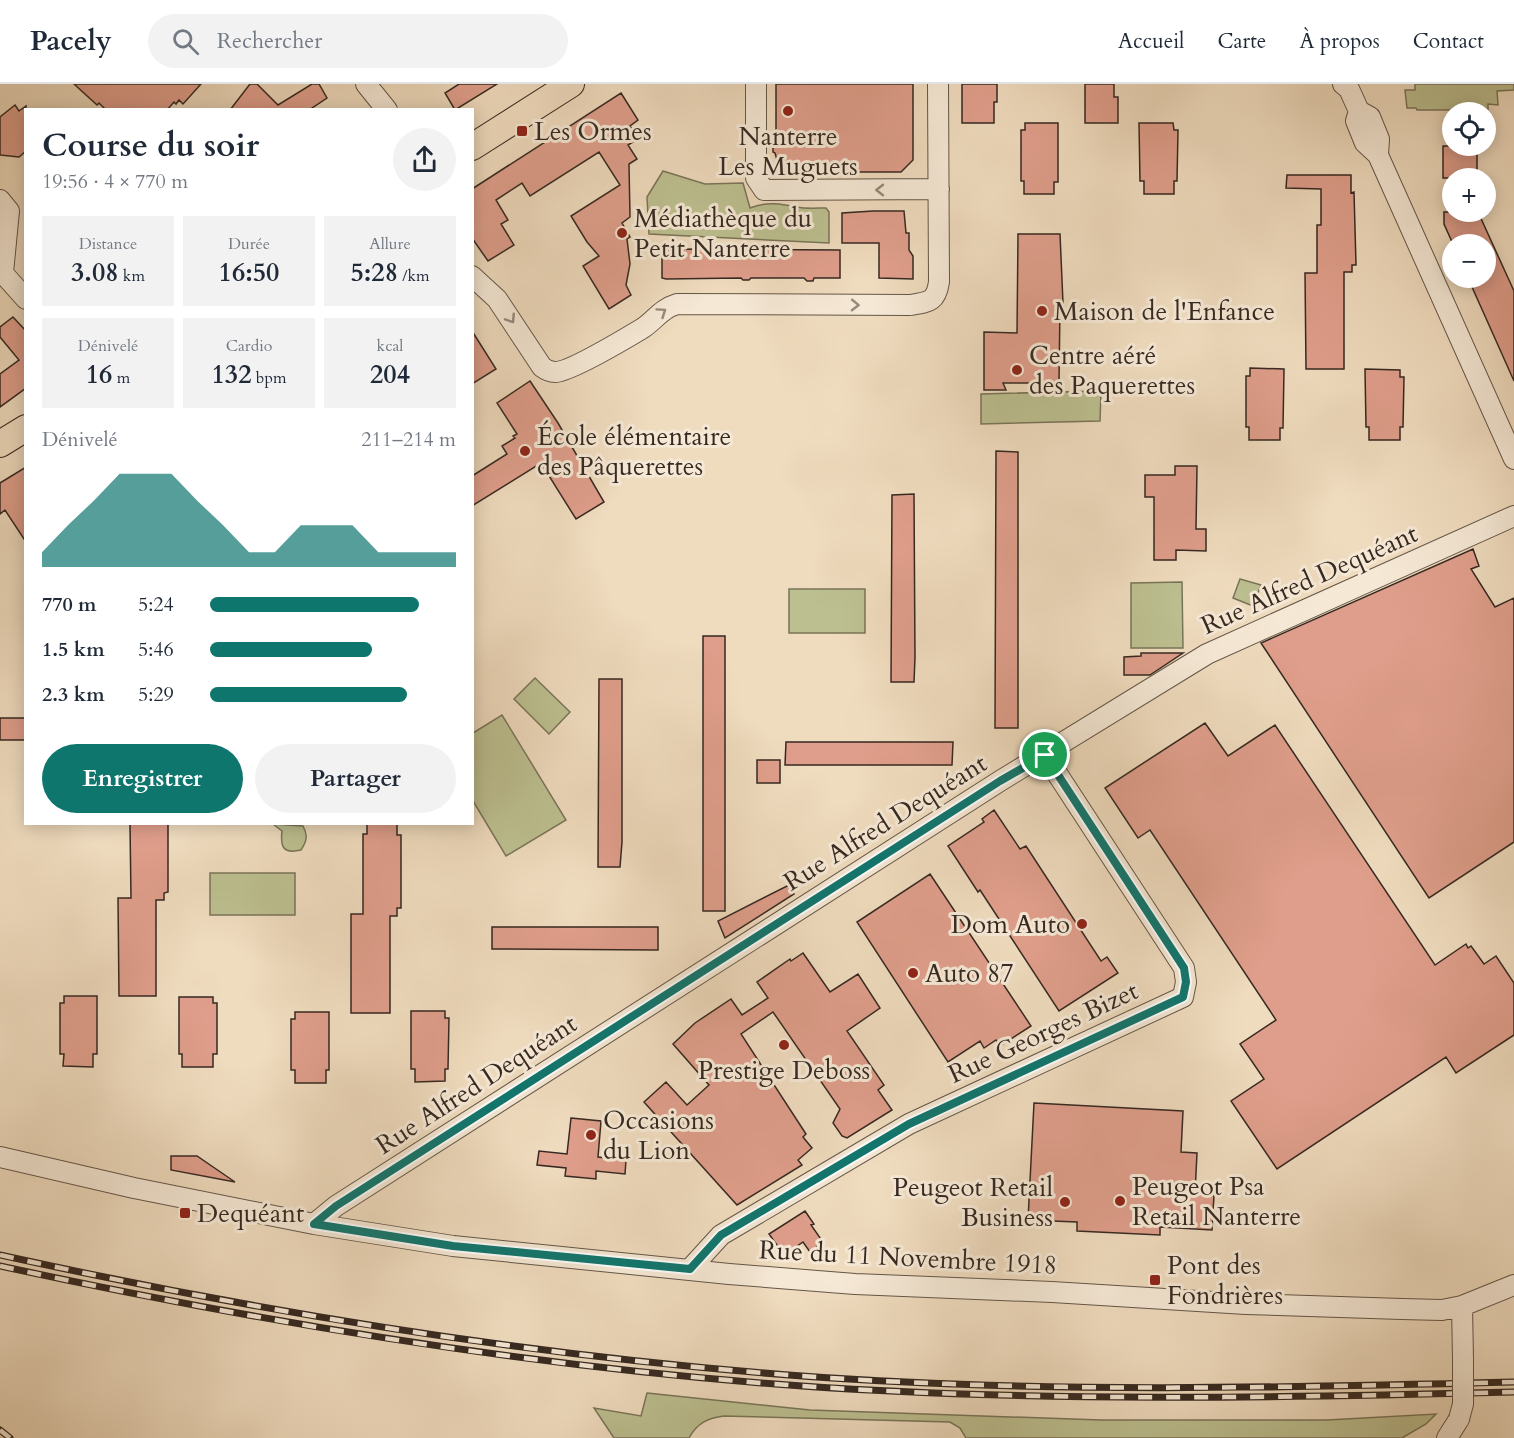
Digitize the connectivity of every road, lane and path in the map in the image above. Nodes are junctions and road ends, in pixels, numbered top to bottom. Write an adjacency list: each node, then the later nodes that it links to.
1 (366, 84): 6 (street)
2 (571, 84): 7 (main road)
3 (756, 84): 8 (street, one-way to 3)
4 (938, 84): 8 (street)
5 (1347, 86): 15 (street)
6 (380, 108)
7 (474, 146)
8 (939, 189): 11 (street, one-way to 8)
9 (0, 200): 10 (street)
10 (1, 271): 12 (street)
11 (474, 278)
12 (24, 297)
13 (24, 429): 14 (main road)
14 (0, 444)
15 (1514, 459)
16 (1514, 516): 17 (street, Rue Alfred Dequéant)
17 (1045, 755): 19 (street, Rue Alfred Dequéant); 20 (street, Rue Georges Bizet)
18 (0, 1157): 19 (street, Rue du 11 Novembre 1918)
19 (314, 1224): 20 (street, Rue du 11 Novembre 1918)
20 (690, 1269): 22 (street, Rue du 11 Novembre 1918)
21 (1514, 1285): 22 (street, Rue du 11 Novembre 1918)
22 (1462, 1306): 23 (street, bridge)
23 (1447, 1438)

